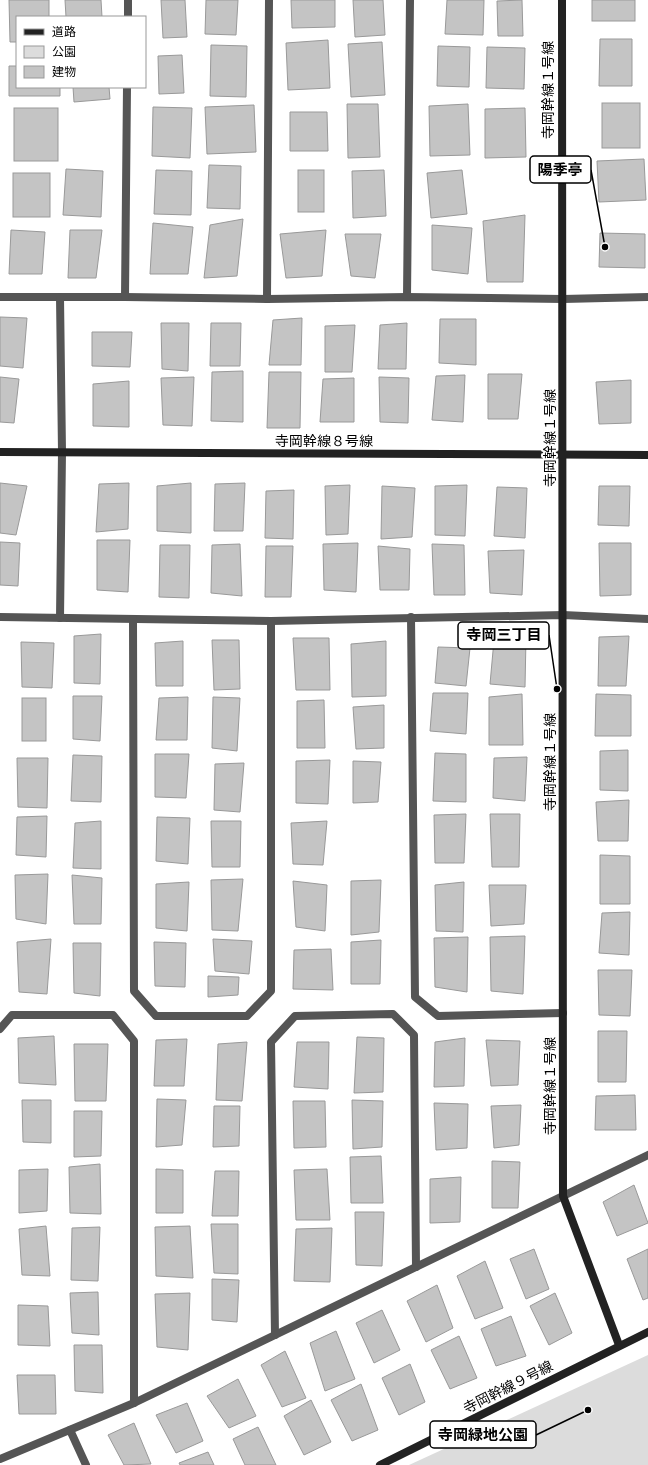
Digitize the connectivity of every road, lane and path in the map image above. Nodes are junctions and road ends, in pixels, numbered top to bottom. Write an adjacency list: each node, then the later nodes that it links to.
1 (128, 0): 5 (street)
2 (269, 0): 12 (street)
3 (410, 0): 10 (street)
4 (562, 0): 13 (street, 寺岡幹線１号線)
5 (128, 16)
6 (127, 88): 9 (street)
7 (0, 297): 8 (street)
8 (60, 297): 9 (street); 15 (street)
9 (125, 297): 12 (street)
10 (408, 297): 12 (street); 13 (street)
11 (648, 297): 13 (street)
12 (267, 299)
13 (563, 299): 16 (street, 寺岡幹線１号線)
14 (0, 452): 15 (street, 寺岡幹線８号線)
15 (62, 452): 16 (street, 寺岡幹線８号線); 21 (street)
16 (563, 455): 17 (street, 寺岡幹線８号線); 18 (street, 寺岡幹線１号線)
17 (648, 456)
18 (563, 615): 20 (street); 23 (street); 25 (street, 寺岡幹線１号線)
19 (0, 617): 21 (street)
20 (411, 617): 24 (street); 25 (street)
21 (60, 618): 22 (street)
22 (133, 619): 24 (street); 24 (street)
23 (648, 619)
24 (271, 621)
25 (563, 1013): 28 (street, 寺岡幹線１号線)
26 (0, 1029): 33 (street)
27 (648, 1155): 28 (street)
28 (563, 1196): 29 (street); 32 (street, 寺岡幹線１号線)
29 (416, 1267): 31 (street); 31 (street)
30 (648, 1332): 32 (street, 寺岡幹線９号線)
31 (275, 1335): 33 (street)
32 (619, 1345): 37 (street, 寺岡幹線９号線)
33 (134, 1403): 34 (street)
34 (70, 1430): 35 (street); 36 (street)
35 (0, 1460)
36 (86, 1465)
37 (380, 1465)

